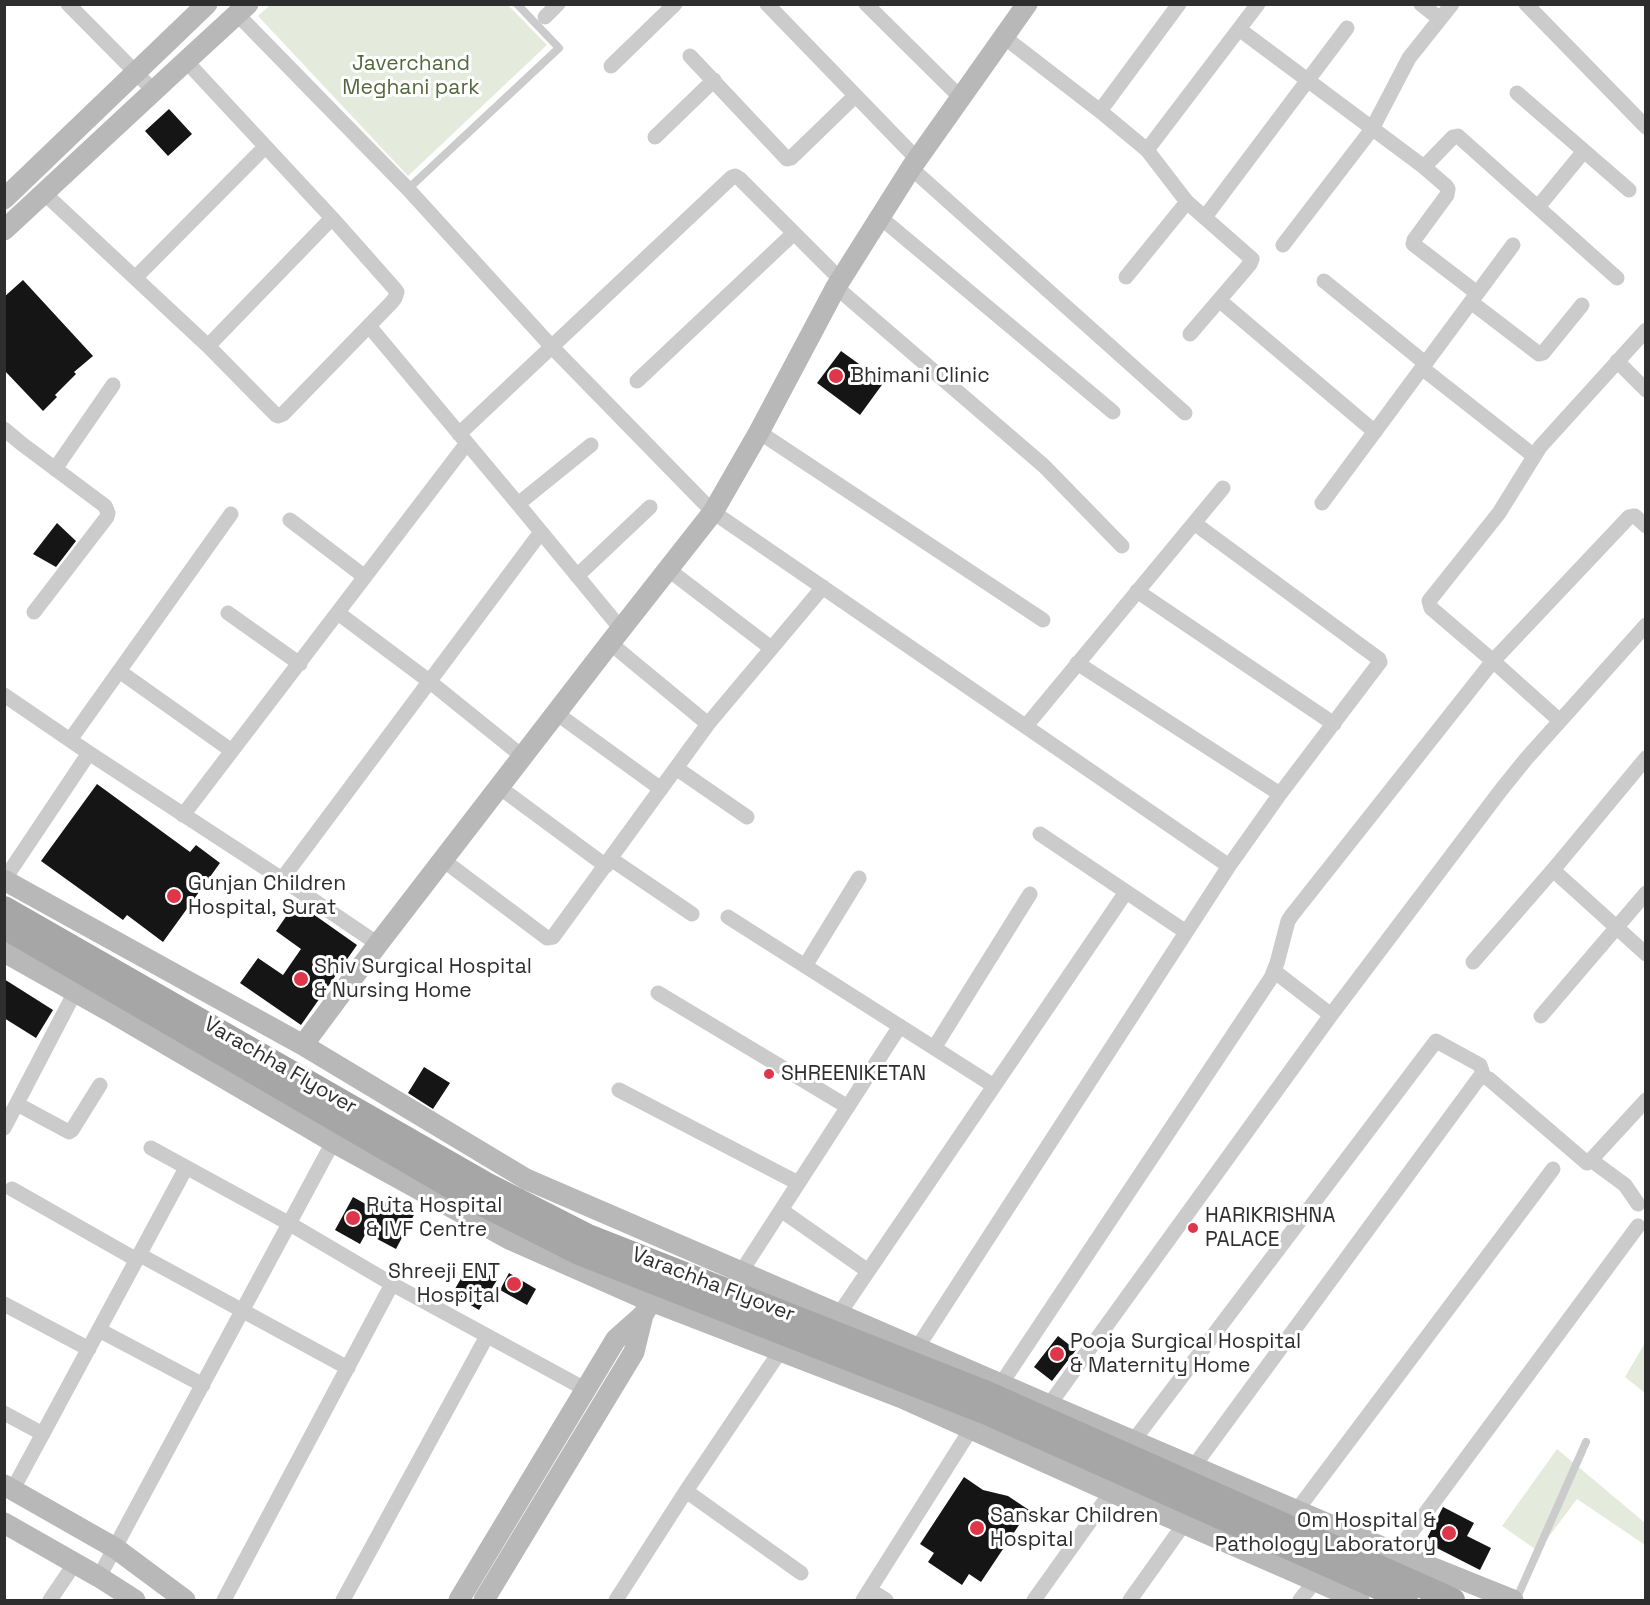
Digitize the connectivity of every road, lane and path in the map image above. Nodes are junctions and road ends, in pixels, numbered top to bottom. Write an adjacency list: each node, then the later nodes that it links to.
1 (68, 4): 23 (street)
2 (207, 4): 23 (street)
3 (517, 4): 39 (lane)
4 (558, 4): 15 (street)
5 (675, 4): 22 (street)
6 (767, 4): 28 (street)
7 (866, 4): 29 (street)
8 (1028, 4): 19 (street)
9 (1179, 4): 30 (street)
10 (1258, 4): 18 (street)
11 (1421, 4): 16 (street)
12 (1452, 4): 16 (street)
13 (1526, 4): 31 (street)
14 (243, 10): 21 (street); 39 (street)
15 (545, 17)
16 (1440, 19): 32 (street)
17 (1347, 28): 25 (street)
18 (1239, 29): 25 (street); 35 (street)
19 (1005, 37): 29 (street); 30 (street)
20 (690, 56): 24 (street)
21 (186, 61): 26 (street); 34 (street)
22 (611, 66)
23 (135, 72): 26 (street); 42 (street)
24 (714, 80): 28 (street); 33 (street)
25 (1307, 80): 32 (street); 45 (street)
26 (153, 91): 41 (street)
27 (1518, 93): 36 (street)
28 (855, 96): 37 (street)
29 (961, 98): 37 (street)
30 (1100, 111): 35 (street)
31 (1646, 127)
32 (1372, 129): 38 (street); 50 (street)
33 (655, 137)
34 (265, 147): 46 (street); 53 (street)
35 (1148, 150): 43 (street)
36 (1584, 151): 40 (street); 44 (street)
37 (914, 164): 47 (street); 71 (street)
38 (1424, 167): 44 (street); 57 (street)
39 (408, 189): 64 (street)
40 (1629, 190)
41 (44, 193): 48 (street); 53 (street)
42 (4, 200)
43 (1187, 202): 45 (street); 52 (street)
44 (1538, 207): 54 (street)
45 (1205, 217): 58 (street)
46 (332, 218): 60 (street); 63 (street)
47 (881, 218): 56 (street); 70 (street)
48 (4, 230)
49 (794, 234): 56 (street); 64 (street); 67 (street)
50 (1283, 245)
51 (1513, 245): 57 (street)
52 (1126, 277)
53 (135, 278): 63 (street)
54 (1617, 278)
55 (1323, 281): 66 (street)
56 (838, 284): 73 (street); 89 (street)
57 (1474, 298): 59 (street); 66 (street)
58 (1219, 300): 62 (street); 74 (street)
59 (1582, 305)
60 (369, 326): 63 (street); 75 (street)
61 (1646, 330): 65 (street)
62 (1190, 334)
63 (208, 346)
64 (551, 346): 75 (street); 83 (street)
65 (1617, 361): 69 (street); 77 (street)
66 (1424, 365): 74 (street); 77 (street)
67 (637, 381)
68 (113, 385): 78 (street)
69 (1646, 390)
70 (1113, 412)
71 (1185, 413)
72 (4, 429): 78 (street)
73 (759, 432): 83 (street); 98 (street)
74 (1375, 432): 80 (street)
75 (463, 439): 81 (street); 92 (street)
76 (591, 445): 81 (street)
77 (1534, 456): 102 (street)
78 (55, 469): 95 (street)
79 (1223, 488): 86 (street)
80 (1322, 503)
81 (518, 504): 88 (street)
82 (650, 507): 91 (street)
83 (713, 512): 90 (street); 93 (street)
84 (231, 514): 105 (street)
85 (290, 520): 92 (street)
86 (1194, 523): 94 (street); 111 (street)
87 (1646, 526): 102 (street)
88 (541, 532): 91 (street); 106 (street)
89 (1122, 546)
90 (669, 570): 100 (street); 101 (street)
91 (577, 576): 100 (street)
92 (365, 577): 97 (street)
93 (823, 587): 101 (street); 112 (street)
94 (1137, 591): 103 (street); 111 (street)
95 (34, 612)
96 (228, 613): 104 (street)
97 (338, 613): 104 (street); 106 (street)
98 (1043, 620)
99 (1646, 625): 109 (street)
100 (615, 636): 108 (street); 110 (street)
101 (771, 648): 110 (street)
102 (1493, 661): 109 (street); 146 (street)
103 (1077, 663): 112 (street); 121 (street)
104 (300, 664): 114 (street)
105 (119, 671): 113 (street); 114 (street)
106 (429, 681): 116 (street); 130 (street)
107 (4, 695): 113 (street)
108 (556, 713): 116 (street); 120 (street)
109 (1560, 721): 149 (street)
110 (708, 724): 118 (street)
111 (1334, 724): 121 (street)
112 (1026, 726): 127 (street)
113 (70, 740): 115 (street)
114 (232, 751): 122 (street)
115 (89, 753): 122 (street); 131 (street)
116 (522, 756): 119 (street)
117 (1646, 758): 128 (street)
118 (676, 768): 120 (street); 123 (street)
119 (499, 787): 125 (street); 126 (street)
120 (661, 789): 126 (street)
121 (1280, 794): 127 (street)
122 (183, 816): 130 (street)
123 (747, 817)
124 (1040, 834): 132 (street)
125 (443, 860): 126 (street); 141 (street)
126 (609, 863): 136 (street)
127 (1229, 866): 140 (street)
128 (1553, 870): 139 (street); 144 (street)
129 (858, 878): 145 (street)
130 (282, 879): 141 (street)
131 (5, 880): 152 (street)
132 (1126, 892): 140 (street); 156 (street)
133 (1646, 893): 139 (street)
134 (1030, 894): 153 (street)
135 (4, 908): 225 (main road, Varachha Flyover)
136 (692, 915)
137 (728, 917): 145 (street)
138 (4, 927): 224 (main road, Varachha Flyover)
139 (1616, 928): 143 (street); 150 (street)
140 (1186, 932): 184 (street)
141 (378, 944): 152 (street)
142 (4, 952): 147 (street)
143 (1646, 954)
144 (1473, 962)
145 (805, 966): 151 (street)
146 (1274, 971): 149 (street); 188 (street)
147 (75, 992): 159 (street); 162 (street)
148 (658, 993): 160 (street)
149 (1331, 1015): 191 (street)
150 (1541, 1016)
151 (900, 1026): 153 (street); 160 (street)
152 (303, 1045): 173 (street)
153 (934, 1048): 156 (street)
154 (1484, 1077): 164 (street); 195 (street); 197 (street)
155 (100, 1085): 159 (street)
156 (994, 1086): 175 (street)
157 (619, 1090): 167 (street)
158 (1646, 1100): 164 (street)
159 (16, 1104): 161 (street)
160 (848, 1107): 167 (street)
161 (4, 1128)
162 (333, 1142): 171 (street); 179 (street)
163 (151, 1148): 165 (street)
164 (1591, 1160): 169 (street)
165 (186, 1168): 171 (street); 174 (street)
166 (1553, 1168): 201 (street)
167 (798, 1183): 170 (street)
168 (12, 1189): 174 (street)
169 (1638, 1204)
170 (781, 1210): 175 (street); 176 (street)
171 (290, 1224): 177 (street); 180 (street)
172 (1638, 1226): 205 (street)
173 (681, 1246): 176 (street); 179 (street)
174 (138, 1258): 180 (street); 182 (street)
175 (868, 1271): 181 (street)
176 (741, 1272): 181 (street)
177 (392, 1284): 183 (street); 187 (street)
178 (4, 1304): 185 (street)
179 (647, 1308): 186 (street); 190 (street); 217 (street)
180 (244, 1311): 187 (street); 189 (street)
181 (839, 1314): 184 (street)
182 (99, 1330): 185 (street); 189 (street)
183 (487, 1336): 190 (street); 215 (street)
184 (917, 1348): 188 (street)
185 (89, 1349): 194 (street)
186 (781, 1350): 193 (street); 199 (street)
187 (348, 1368): 214 (street)
188 (1001, 1384): 191 (street)
189 (203, 1385): 204 (street)
190 (585, 1389): 216 (street)
191 (1049, 1405): 195 (street)
192 (4, 1413): 194 (street)
193 (972, 1429): 200 (street); 210 (street)
194 (43, 1434): 198 (street)
195 (1134, 1440): 197 (street); 200 (street)
196 (1586, 1442): 226 (lane)
197 (1194, 1466): 201 (street)
198 (9, 1487): 204 (street)
199 (686, 1491): 207 (street); 218 (street)
200 (1111, 1492): 203 (street); 220 (street)
201 (1297, 1510): 205 (street)
202 (4, 1523): 206 (street)
203 (1184, 1524): 209 (street); 221 (street)
204 (115, 1548): 208 (street); 213 (street)
205 (1396, 1553): 226 (street)
206 (75, 1563): 208 (street); 211 (street)
207 (801, 1573)
208 (99, 1577): 212 (street)
209 (1315, 1581): 222 (street); 223 (street)
210 (867, 1595): 219 (street)
211 (50, 1600)
212 (135, 1600)
213 (185, 1600)
214 (224, 1600)
215 (343, 1600)
216 (459, 1600)
217 (484, 1600)
218 (616, 1600)
219 (886, 1600)
220 (1034, 1600)
221 (1130, 1600)
222 (1300, 1600)
223 (1359, 1600)
224 (1406, 1600)
225 (1453, 1600)
226 (1515, 1600)

